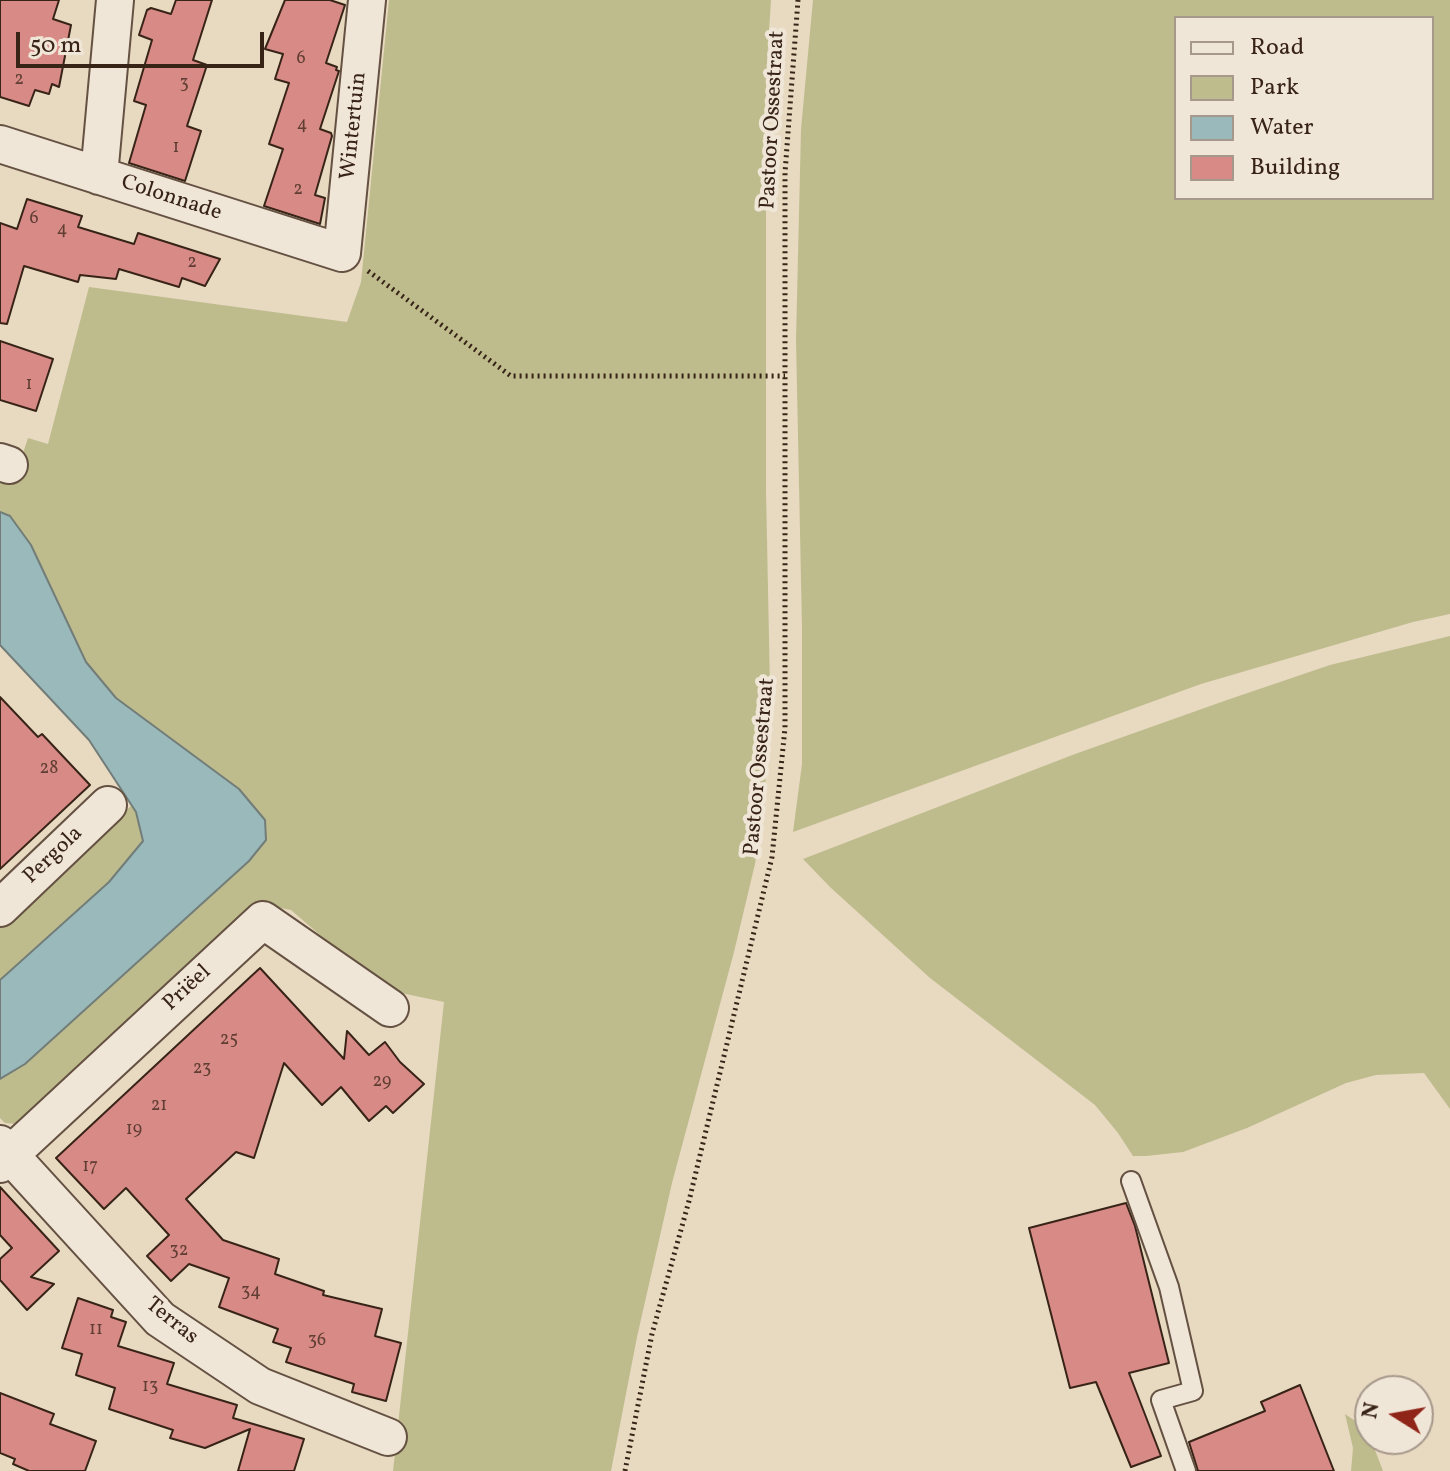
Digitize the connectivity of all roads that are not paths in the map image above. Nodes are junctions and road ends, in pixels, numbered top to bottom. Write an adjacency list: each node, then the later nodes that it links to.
1 (115, 0): 4 (street)
2 (367, 0): 5 (street, Wintertuin)
3 (0, 144): 4 (street, Colonnade)
4 (99, 176): 5 (street, Colonnade)
5 (342, 253)
6 (108, 805): 7 (street, Pergola)
7 (0, 908)
8 (390, 1008): 9 (street, Priëel)
9 (3, 1155): 11 (street, Terras)
10 (1131, 1181): 12 (lane)
11 (388, 1437)
12 (1186, 1471)

